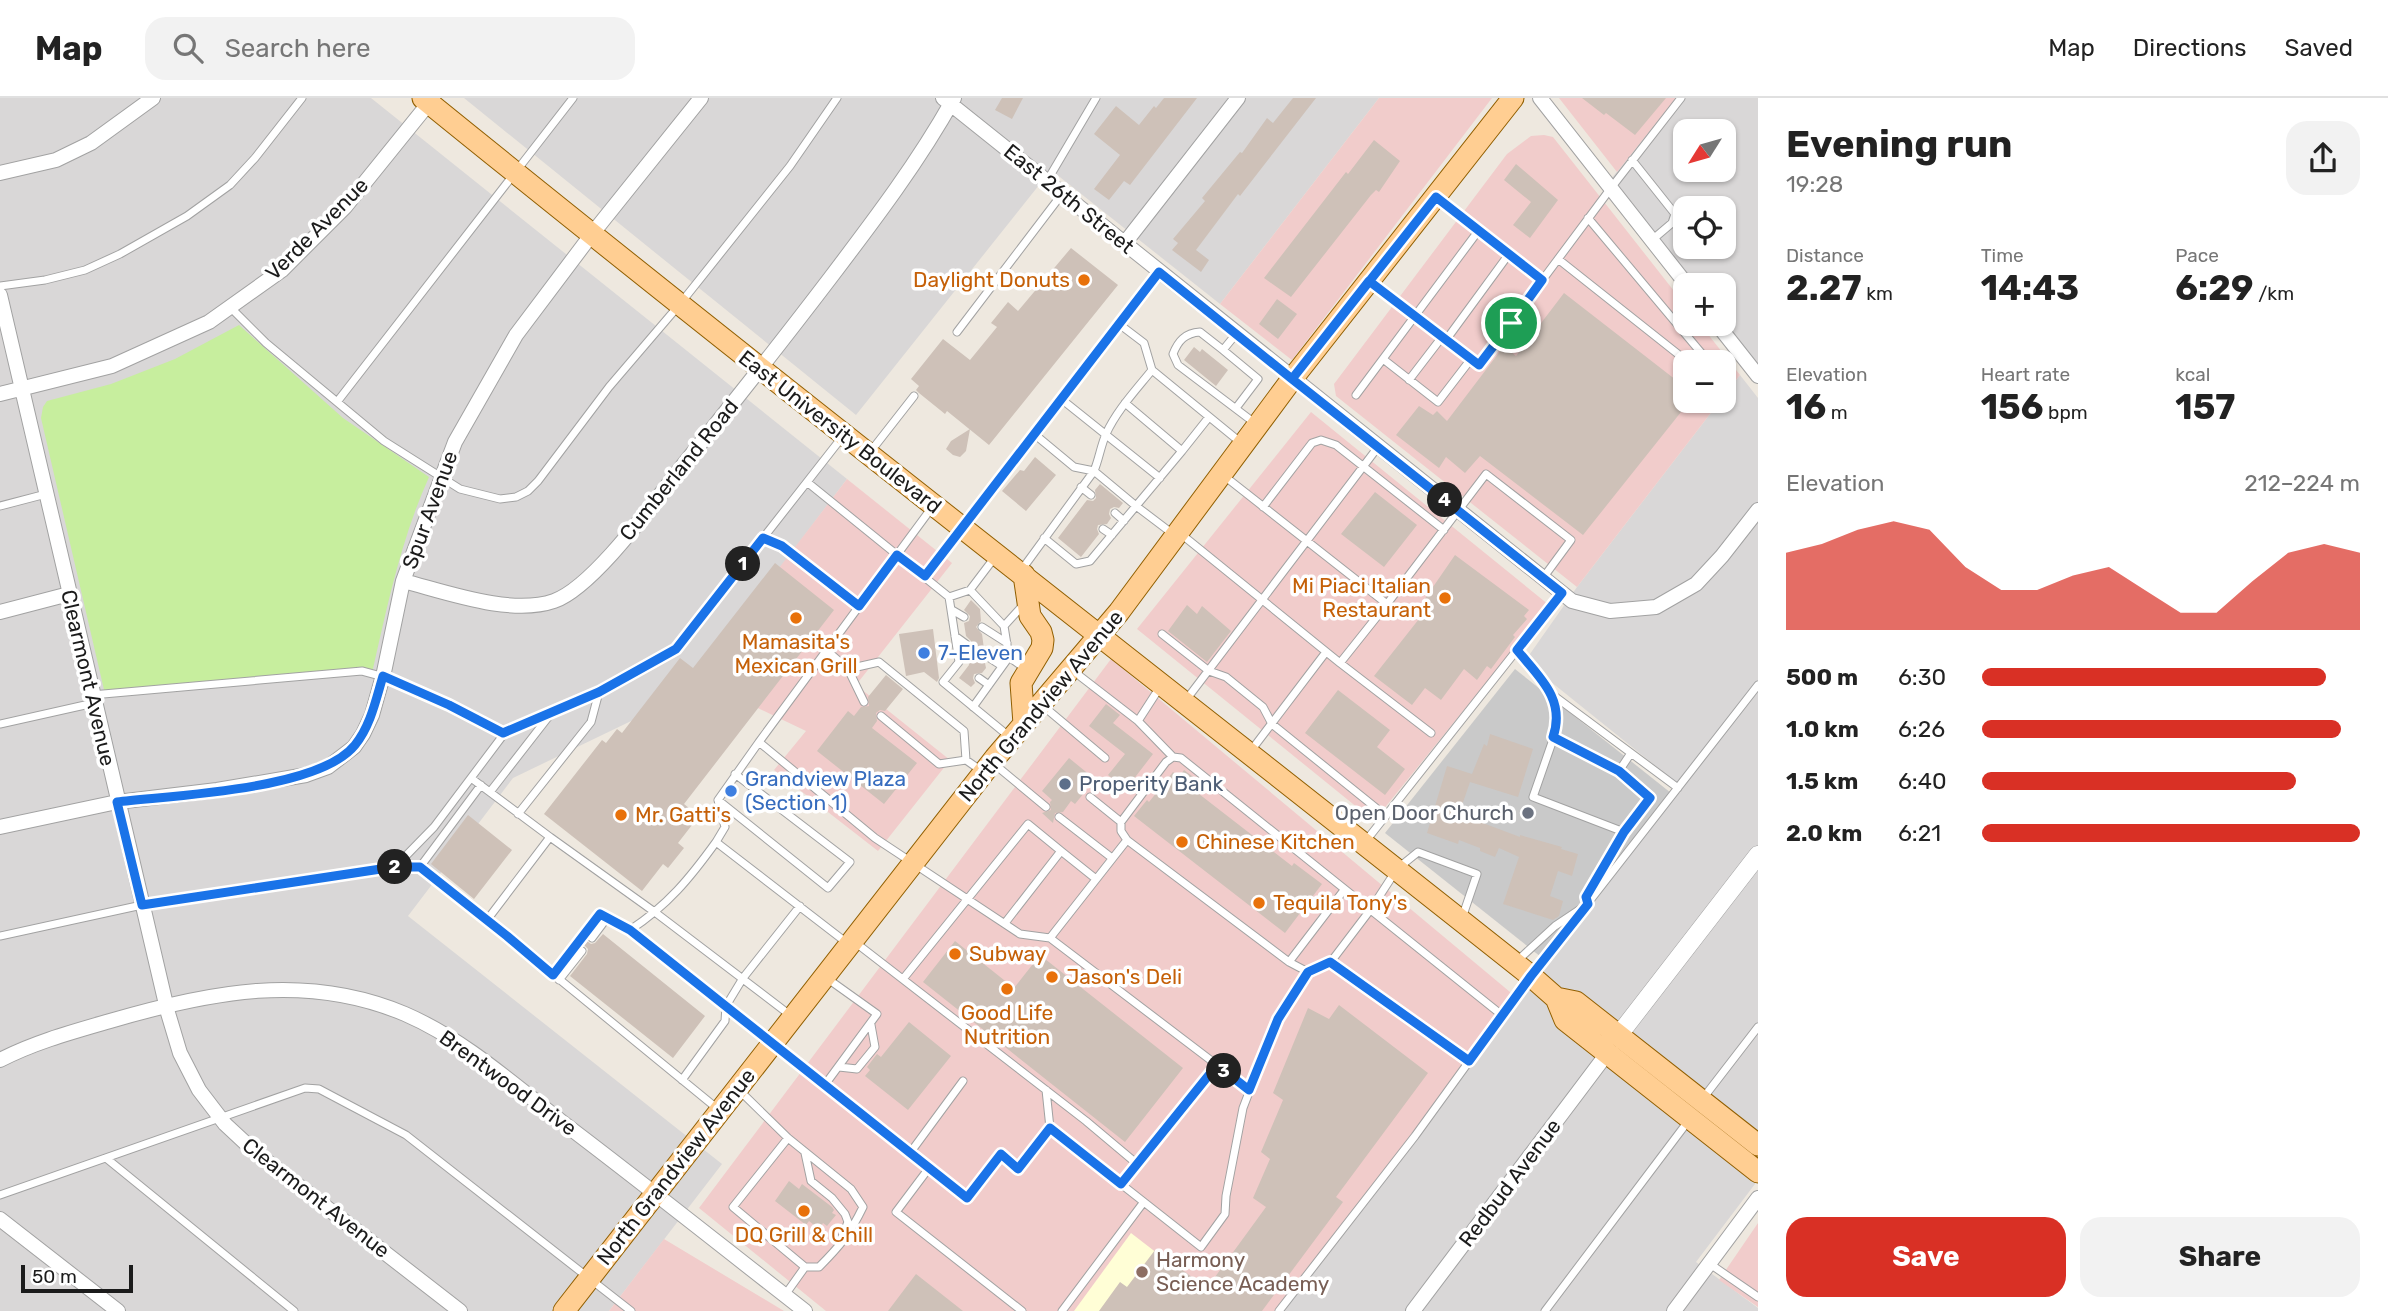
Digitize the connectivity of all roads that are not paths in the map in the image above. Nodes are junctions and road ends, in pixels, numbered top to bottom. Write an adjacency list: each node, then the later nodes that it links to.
1 (153, 98): 15 (street)
2 (302, 98): 31 (lane)
3 (573, 98): 14 (lane)
4 (701, 98): 22 (street, Spur Avenue)
5 (837, 98): 33 (lane)
6 (1096, 98): 16 (lane)
7 (1238, 98): 24 (street)
8 (1513, 98): 19 (main road, North Grandview Avenue)
9 (1541, 98): 17 (street)
10 (1681, 98): 13 (lane)
11 (429, 100): 14 (main road, East University Boulevard); 34 (street, Verde Avenue)
12 (949, 100): 16 (street, East 26th Street); 46 (street, Cumberland Road)
13 (1632, 160): 17 (lane); 23 (lane)
14 (515, 172): 22 (main road, East University Boulevard); 56 (lane)
15 (0, 173)
16 (1047, 181): 18 (street, East 26th Street)
17 (1611, 188): 20 (lane); 23 (street)
18 (1062, 193): 24 (street, East 26th Street); 37 (lane)
19 (1436, 197): 21 (lane); 30 (main road, North Grandview Avenue)
20 (1588, 218): 26 (lane); 43 (lane)
21 (1479, 230): 25 (lane); 35 (lane)
22 (592, 234): 33 (main road, East University Boulevard); 71 (street, Spur Avenue)
23 (1652, 240): 28 (street)
24 (1124, 244): 27 (street, East 26th Street)
25 (1509, 254): 29 (lane); 40 (lane)
26 (1558, 259): 29 (lane); 42 (lane)
27 (1159, 272): 36 (lane); 38 (street, East 26th Street)
28 (1678, 273)
29 (1542, 280): 45 (lane)
30 (1369, 281): 35 (lane); 49 (main road, North Grandview Avenue)
31 (0, 286)
32 (0, 295): 51 (street, Clearmont Avenue)
33 (680, 304): 46 (main road, East University Boulevard); 71 (lane)
34 (230, 307): 51 (street, Verde Avenue); 56 (lane)
35 (1416, 316): 40 (lane); 44 (lane)
36 (1119, 324): 47 (lane); 55 (lane)
37 (957, 332)
38 (1236, 334): 41 (lane); 49 (street, East 26th Street)
39 (1726, 336): 48 (street)
40 (1444, 338): 45 (lane); 50 (lane)
41 (1223, 350): 58 (lane); 58 (lane)
42 (1673, 350)
43 (1699, 350)
44 (1383, 359): 50 (lane); 53 (lane)
45 (1471, 359): 50 (lane)
46 (761, 369): 63 (main road, East University Boulevard); 104 (street, Cumberland Road)
47 (1152, 370): 57 (lane); 59 (lane)
48 (1758, 376)
49 (1292, 379): 60 (main road, North Grandview Avenue); 65 (street, East 26th Street)
50 (1409, 380)
51 (22, 388): 52 (street, Verde Avenue); 75 (street, Clearmont Avenue)
52 (0, 394)
53 (1356, 395)
54 (914, 396): 67 (lane)
55 (1060, 398): 61 (lane); 62 (lane)
56 (337, 402): 71 (lane)
57 (1125, 403): 62 (lane); 66 (lane)
58 (1236, 408): 60 (lane)
59 (1209, 417): 64 (lane); 66 (lane)
60 (1258, 425): 64 (main road, North Grandview Avenue)
61 (1033, 433): 69 (lane); 89 (lane)
62 (1106, 434): 69 (lane); 72 (lane)
63 (844, 435): 67 (main road, East University Boulevard); 73 (lane)
64 (1243, 445): 70 (main road, North Grandview Avenue)
65 (1378, 447): 68 (lane); 84 (street, East 26th Street)
66 (1182, 451): 72 (lane)
67 (868, 454): 79 (main road, East University Boulevard)
68 (1364, 466): 81 (lane); 91 (lane); 96 (lane)
69 (1094, 471): 74 (lane); 80 (lane)
70 (1222, 474): 81 (lane); 92 (main road, North Grandview Avenue)
71 (442, 477): 104 (street, Spur Avenue)
72 (1160, 478): 80 (lane)
73 (807, 482): 94 (lane); 100 (lane)
74 (1081, 487): 76 (lane); 77 (lane)
75 (46, 494): 78 (lane); 107 (street, Clearmont Avenue)
76 (1091, 495)
77 (1070, 503): 82 (lane); 86 (lane)
78 (0, 506)
79 (933, 506): 89 (main road, East University Boulevard); 100 (lane)
80 (1136, 506): 87 (lane); 92 (lane)
81 (1264, 507): 96 (lane)
82 (1079, 510)
83 (1758, 510): 106 (street, East 26th Street)
84 (1459, 511): 91 (lane); 103 (street, East 26th Street); 103 (lane)
85 (1115, 513): 87 (lane)
86 (1058, 519): 88 (lane); 95 (lane)
87 (1124, 521): 93 (lane)
88 (1067, 526)
89 (960, 527): 99 (main road, East University Boulevard); 102 (lane)
90 (1103, 529): 93 (lane)
91 (1444, 530): 111 (lane)
92 (1178, 535): 110 (lane); 119 (main road, North Grandview Avenue)
93 (1112, 536): 98 (lane)
94 (763, 538): 112 (lane); 141 (lane)
95 (1044, 538): 98 (lane); 101 (lane)
96 (1307, 541): 110 (lane); 111 (lane)
97 (1091, 544): 98 (lane)
98 (1099, 550)
99 (996, 554): 101 (main road, East University Boulevard); 105 (lane)
100 (897, 555): 102 (lane); 112 (lane)
101 (1022, 573): 109 (main road); 119 (main road, East University Boulevard)
102 (925, 576): 108 (lane)
103 (1543, 578): 106 (street, East 26th Street)
104 (403, 581): 136 (street, Spur Avenue)
105 (970, 590): 108 (lane); 116 (lane)
106 (1562, 593): 124 (lane)
107 (69, 594): 114 (street); 143 (street, Clearmont Avenue)
108 (949, 597): 113 (lane)
109 (1028, 600): 116 (lane); 135 (main road)
110 (1263, 601): 125 (lane); 134 (lane)
111 (1387, 604): 129 (lane)
112 (859, 606): 123 (lane)
113 (952, 610): 115 (lane); 120 (lane)
114 (0, 612)
115 (964, 617)
116 (1004, 626): 122 (lane)
117 (982, 627): 122 (lane)
118 (1162, 634): 134 (lane)
119 (1101, 635): 133 (main road, North Grandview Avenue); 138 (main road, East University Boulevard)
120 (955, 636): 121 (lane); 128 (lane)
121 (966, 643)
122 (1007, 643): 127 (lane)
123 (826, 650): 132 (lane); 157 (lane)
124 (1517, 650): 142 (lane); 174 (lane)
125 (1326, 652): 129 (lane); 152 (lane)
126 (985, 655): 130 (lane)
127 (1009, 657): 130 (lane); 135 (lane)
128 (959, 662): 131 (lane); 147 (lane)
129 (1340, 663): 155 (lane)
130 (1002, 666): 139 (lane)
131 (966, 668)
132 (848, 669): 145 (lane); 162 (lane)
133 (1071, 669): 146 (main road, North Grandview Avenue); 150 (lane)
134 (1209, 671): 144 (lane); 152 (lane)
135 (1029, 672): 153 (main road)
136 (383, 676): 143 (lane); 154 (lane); 171 (street, Spur Avenue)
137 (979, 678): 139 (lane)
138 (1162, 683): 144 (main road, East University Boulevard); 150 (lane)
139 (989, 685): 147 (lane)
140 (1758, 685): 167 (lane)
141 (599, 692): 148 (lane); 173 (lane)
142 (1553, 695): 156 (lane); 159 (lane)
143 (93, 699): 151 (lane); 171 (street, Clearmont Avenue)
144 (1185, 701): 158 (main road, East University Boulevard)
145 (864, 702)
146 (1041, 704): 153 (main road, North Grandview Avenue); 161 (lane)
147 (973, 707): 153 (lane)
148 (554, 711): 154 (lane); 168 (lane)
149 (881, 716): 162 (lane)
150 (1138, 721): 160 (lane)
151 (0, 724)
152 (1272, 724): 158 (lane); 174 (lane)
153 (1017, 732): 162 (main road, North Grandview Avenue)
154 (503, 733): 165 (lane)
155 (1431, 733)
156 (1553, 737): 163 (lane); 178 (lane)
157 (759, 742): 164 (lane); 186 (lane)
158 (1250, 753): 182 (main road, East University Boulevard)
159 (1631, 753): 163 (lane); 167 (lane)
160 (1173, 757): 176 (lane); 191 (lane)
161 (1105, 758)
162 (980, 765): 172 (lane); 186 (main road, North Grandview Avenue)
163 (1619, 771): 178 (lane)
164 (735, 774): 170 (lane); 170 (lane)
165 (471, 778): 166 (lane); 187 (lane)
166 (481, 785): 168 (lane); 188 (lane)
167 (1678, 788): 193 (lane)
168 (491, 792): 173 (lane)
169 (1090, 797): 176 (lane)
170 (718, 800): 181 (lane)
171 (117, 802): 177 (street, Spur Avenue); 194 (street, Clearmont Avenue)
172 (1046, 807)
173 (518, 814): 179 (lane)
174 (1386, 816): 182 (lane)
175 (1059, 817): 185 (lane)
176 (1121, 822): 180 (lane)
177 (0, 827)
178 (1624, 832): 193 (lane)
179 (550, 837): 197 (lane); 199 (lane)
180 (1127, 840): 185 (lane); 208 (lane)
181 (716, 842): 195 (lane); 197 (lane)
182 (1364, 844): 189 (main road, East University Boulevard)
183 (1061, 851): 190 (lane); 192 (lane); 201 (lane)
184 (1758, 855): 223 (street)
185 (1112, 858): 190 (lane)
186 (914, 862): 192 (lane); 206 (main road, North Grandview Avenue)
187 (394, 867): 188 (lane); 194 (lane)
188 (420, 867): 199 (lane)
189 (1397, 869): 196 (lane); 200 (main road, East University Boulevard); 200 (lane)
190 (1096, 879): 205 (lane)
191 (1344, 890): 196 (lane); 208 (lane)
192 (967, 898): 201 (lane); 215 (lane)
193 (1588, 904): 210 (lane); 210 (lane)
194 (142, 905): 203 (lane); 217 (street, Clearmont Avenue)
195 (800, 906): 206 (lane); 214 (lane)
196 (1371, 909): 209 (lane); 219 (lane)
197 (656, 914): 202 (lane); 214 (lane)
198 (607, 918): 202 (lane); 204 (lane); 212 (lane)
199 (488, 920): 212 (lane)
200 (1461, 920): 210 (main road, East University Boulevard)
201 (1004, 923): 205 (lane)
202 (630, 930): 218 (lane)
203 (0, 936)
204 (592, 938)
205 (1050, 938): 228 (lane)
206 (851, 943): 213 (main road, North Grandview Avenue); 215 (lane)
207 (582, 951): 212 (lane)
208 (1289, 962): 211 (lane)
209 (1330, 962): 211 (lane); 227 (lane)
210 (1523, 970): 216 (main road, East University Boulevard); 219 (lane)
211 (1308, 972): 235 (lane)
212 (556, 977): 230 (lane)
213 (825, 977): 220 (main road, North Grandview Avenue); 221 (lane)
214 (743, 978): 218 (lane); 220 (lane)
215 (903, 979): 234 (lane)
216 (1556, 998): 223 (main road, East University Boulevard); 225 (main road, East University Boulevard)
217 (166, 1004): 226 (street, Brentwood Drive); 238 (street, Clearmont Avenue); 250 (street, Brentwood Drive)
218 (726, 1006): 224 (lane); 230 (lane)
219 (1503, 1016): 227 (lane)
220 (793, 1017): 224 (main road, North Grandview Avenue)
221 (871, 1025): 229 (lane); 229 (lane)
222 (1758, 1027): 236 (lane)
223 (1618, 1036): 236 (main road, East University Boulevard)
224 (772, 1044): 232 (lane); 233 (main road, North Grandview Avenue)
225 (1606, 1055): 239 (main road, East University Boulevard); 270 (street, Redbud Avenue)
226 (0, 1060)
227 (1469, 1061): 269 (lane)
228 (1217, 1065): 235 (lane); 246 (lane)
229 (839, 1067): 232 (lane)
230 (682, 1080): 237 (lane)
231 (963, 1082): 244 (lane)
232 (824, 1086): 244 (lane)
233 (738, 1089): 237 (main road, North Grandview Avenue); 241 (lane)
234 (1046, 1090): 240 (lane); 246 (lane)
235 (1249, 1090): 253 (lane)
236 (1701, 1101): 242 (main road, East University Boulevard)
237 (720, 1111): 250 (main road, North Grandview Avenue)
238 (220, 1118): 245 (lane); 258 (lane); 263 (street, Clearmont Avenue)
239 (1689, 1119): 248 (main road, East University Boulevard); 271 (lane)
240 (1050, 1128): 247 (lane); 249 (lane)
241 (788, 1138): 243 (lane); 257 (lane)
242 (1758, 1145)
243 (805, 1153): 255 (lane); 255 (lane)
244 (910, 1153): 247 (lane)
245 (106, 1158): 251 (lane); 262 (lane)
246 (1136, 1163): 249 (lane)
247 (929, 1168): 267 (lane)
248 (1758, 1172)
249 (1121, 1184): 253 (lane)
250 (656, 1194): 258 (main road, North Grandview Avenue); 259 (street, Brentwood Drive)
251 (0, 1195)
252 (1758, 1198): 256 (street)
253 (1143, 1203): 268 (lane)
254 (0, 1219): 261 (street)
255 (836, 1250): 257 (lane)
256 (1710, 1264): 260 (lane); 272 (street)
257 (806, 1267): 259 (lane)
258 (589, 1279): 264 (main road, North Grandview Avenue); 265 (lane)
259 (785, 1295): 266 (street, Brentwood Drive)
260 (1758, 1297)
261 (118, 1311)
262 (294, 1311)
263 (460, 1311)
264 (564, 1311)
265 (631, 1311)
266 (805, 1311)
267 (1022, 1311)
268 (1062, 1311)
269 (1279, 1311)
270 (1413, 1311)
271 (1545, 1311)
272 (1674, 1311)

